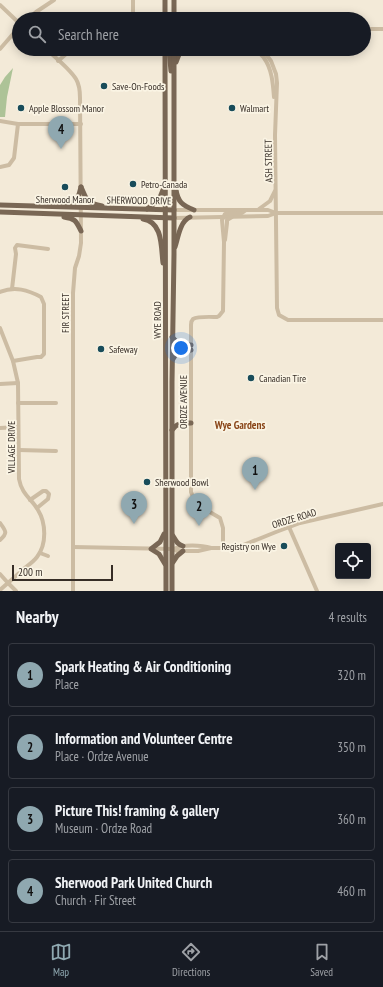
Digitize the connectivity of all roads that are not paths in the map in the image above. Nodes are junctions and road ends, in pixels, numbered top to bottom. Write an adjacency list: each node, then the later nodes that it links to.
1 (54, 0): 7 (street)
2 (133, 0): 8 (street)
3 (174, 0): 6 (main road)
4 (165, 2): 9 (main road)
5 (0, 5): 11 (street)
6 (174, 9): 10 (main road)
7 (36, 12)
8 (133, 12)
9 (163, 12)
10 (175, 12)
11 (12, 16)
12 (371, 29): 13 (street)
13 (383, 29)
14 (12, 35): 15 (street)
15 (0, 49)
16 (53, 56): 24 (street, FIR STREET)
17 (64, 56): 24 (street)
18 (170, 56): 26 (main road)
19 (174, 56): 25 (main road, WYE ROAD)
20 (178, 56): 25 (main road)
21 (262, 56): 27 (street, ASH STREET)
22 (267, 56): 27 (street, ASH STREET)
23 (166, 57): 33 (main road, WYE ROAD)
24 (58, 61): 30 (street, FIR STREET)
25 (174, 66): 26 (main road, WYE ROAD)
26 (174, 93): 32 (main road, WYE ROAD)
27 (276, 109): 35 (street, ASH STREET)
28 (0, 121): 29 (street)
29 (18, 124): 30 (street); 31 (street)
30 (81, 124): 34 (street, FIR STREET)
31 (0, 167)
32 (174, 182): 42 (main road, WYE ROAD); 43 (main road)
33 (165, 185): 40 (main road); 41 (main road, WYE ROAD)
34 (81, 187): 37 (main road); 38 (street, FIR STREET); 39 (main road)
35 (276, 189): 45 (street); 48 (street, ASH STREET)
36 (0, 205): 37 (main road, SHERWOOD DRIVE)
37 (53, 206): 38 (main road, SHERWOOD DRIVE)
38 (81, 208): 39 (main road, SHERWOOD DRIVE); 50 (street, FIR STREET)
39 (110, 208): 40 (main road, SHERWOOD DRIVE)
40 (146, 209): 41 (main road, SHERWOOD DRIVE)
41 (165, 209): 42 (main road, SHERWOOD DRIVE); 55 (main road, WYE ROAD)
42 (174, 210): 43 (street, SHERWOOD DRIVE); 56 (main road, WYE ROAD)
43 (194, 210): 44 (street, SHERWOOD DRIVE)
44 (246, 210): 45 (street, SHERWOOD DRIVE); 52 (street)
45 (258, 210): 48 (street, SHERWOOD DRIVE)
46 (0, 212): 47 (main road, SHERWOOD DRIVE)
47 (43, 213): 50 (main road, SHERWOOD DRIVE); 57 (main road)
48 (276, 213): 49 (street, SHERWOOD DRIVE); 53 (street, SHERWOOD DRIVE); 64 (street, ASH STREET)
49 (383, 213)
50 (81, 214): 51 (main road, SHERWOOD DRIVE); 57 (street, FIR STREET)
51 (115, 215): 55 (main road, SHERWOOD DRIVE); 61 (main road)
52 (224, 216): 53 (street, SHERWOOD DRIVE); 54 (street, SHERWOOD DRIVE); 58 (street)
53 (232, 216): 58 (street)
54 (190, 217): 56 (street, SHERWOOD DRIVE); 60 (main road)
55 (166, 218): 56 (main road, SHERWOOD DRIVE); 61 (main road, WYE ROAD)
56 (174, 218): 60 (main road, WYE ROAD)
57 (82, 231): 88 (street, FIR STREET)
58 (224, 242): 67 (street, ORDZE AVENUE)
59 (48, 249): 62 (street)
60 (174, 254): 66 (main road, WYE ROAD)
61 (166, 288): 85 (main road, WYE ROAD)
62 (12, 289): 63 (street); 68 (street)
63 (0, 292)
64 (383, 320)
65 (0, 328): 68 (street, VILLAGE DRIVE)
66 (172, 337): 67 (main road); 69 (main road, WYE ROAD)
67 (190, 347): 69 (main road); 74 (street, ORDZE AVENUE)
68 (13, 361): 70 (street, VILLAGE DRIVE)
69 (172, 362): 77 (main road, WYE ROAD)
70 (18, 383): 71 (street); 72 (street, VILLAGE DRIVE)
71 (0, 384)
72 (18, 403): 73 (street); 75 (street, VILLAGE DRIVE)
73 (56, 403)
74 (191, 423): 77 (main road); 89 (street, ORDZE AVENUE)
75 (18, 427): 76 (street); 78 (street, VILLAGE DRIVE)
76 (0, 428)
77 (172, 430): 86 (main road, WYE ROAD)
78 (19, 450): 79 (street); 80 (street, VILLAGE DRIVE)
79 (56, 450)
80 (30, 500): 82 (street, VILLAGE DRIVE); 82 (street)
81 (383, 504): 84 (street, ORDZE ROAD)
82 (37, 508): 94 (street, VILLAGE DRIVE)
83 (0, 523): 87 (street)
84 (289, 527): 89 (street, ORDZE ROAD); 105 (street)
85 (166, 531): 90 (main road); 91 (main road, WYE ROAD)
86 (172, 533): 92 (main road, WYE ROAD); 93 (main road)
87 (0, 540)
88 (73, 546): 90 (street, ORDZE ROAD); 102 (street, FIR STREET)
89 (223, 548): 93 (street, ORDZE ROAD)
90 (151, 549): 91 (street, ORDZE ROAD); 97 (main road)
91 (166, 549): 92 (street, ORDZE ROAD); 97 (main road, WYE ROAD)
92 (173, 549): 93 (street, ORDZE ROAD); 96 (main road, WYE ROAD)
93 (183, 549): 96 (main road)
94 (40, 554): 95 (street); 99 (street)
95 (48, 556)
96 (172, 563): 104 (main road, WYE ROAD)
97 (166, 565): 103 (main road, WYE ROAD)
98 (0, 574): 99 (street)
99 (8, 583): 100 (street); 101 (street)
100 (0, 590)
101 (16, 591)
102 (73, 591)
103 (166, 591)
104 (172, 591)
105 (317, 591)

